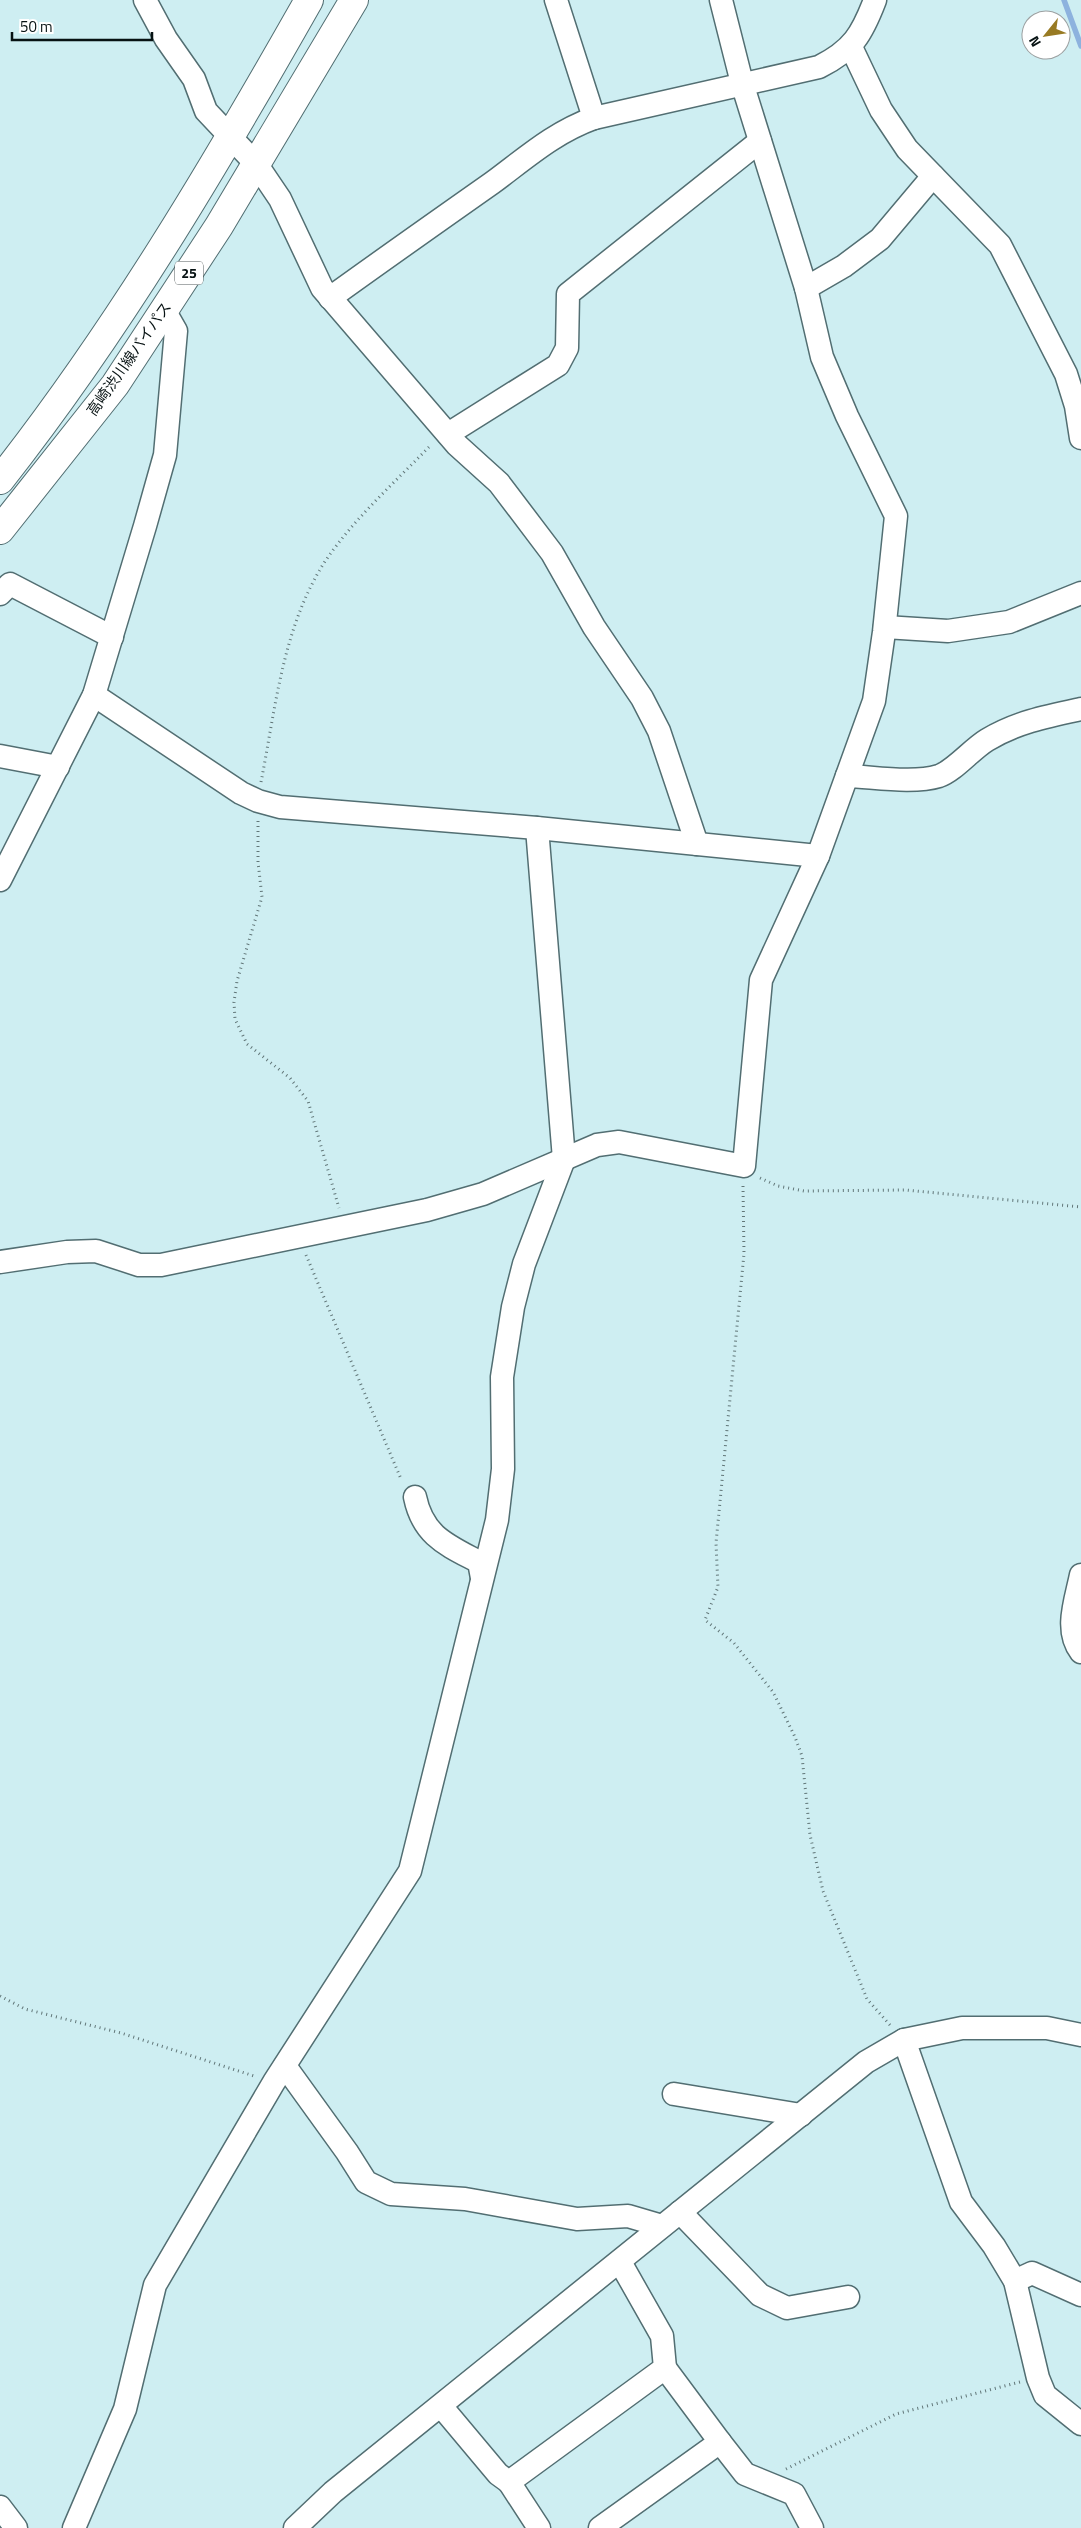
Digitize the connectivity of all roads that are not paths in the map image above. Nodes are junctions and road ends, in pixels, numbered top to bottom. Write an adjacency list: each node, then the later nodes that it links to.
1 (145, 0): 10 (street)
2 (308, 0): 10 (main road, 25)
3 (354, 0): 12 (main road, 高崎渋川線バイパス / 25)
4 (556, 0): 9 (street)
5 (721, 0): 8 (street)
6 (875, 0): 7 (street)
7 (851, 46): 8 (street); 13 (street)
8 (742, 83): 9 (street); 11 (street)
9 (594, 118): 15 (street)
10 (231, 137): 12 (street); 19 (main road, 25)
11 (760, 141): 14 (street); 17 (street)
12 (257, 165): 15 (street); 16 (main road, 高崎渋川線バイパス / 25)
13 (933, 176): 14 (street); 18 (street)
14 (806, 288): 23 (street)
15 (330, 298): 17 (street)
16 (164, 310): 20 (main road, 高崎渋川線バイパス / 25); 24 (street)
17 (448, 434): 31 (street)
18 (1081, 438)
19 (0, 480)
20 (0, 530)
21 (1081, 593): 23 (street)
22 (0, 594): 24 (street)
23 (885, 627): 29 (street)
24 (112, 637): 25 (street)
25 (94, 695): 28 (street); 30 (street)
26 (1081, 709): 29 (street)
27 (0, 756): 28 (street)
28 (58, 767): 33 (street)
29 (847, 776): 32 (street)
30 (537, 828): 31 (street); 34 (street)
31 (697, 844): 32 (street)
32 (818, 856): 34 (street)
33 (0, 880)
34 (564, 1159): 35 (street); 38 (street)
35 (0, 1262)
36 (415, 1497): 38 (street)
37 (1081, 1575): 39 (street)
38 (482, 1578): 42 (street)
39 (1081, 1652)
40 (1081, 2035): 41 (street)
41 (904, 2040): 44 (street); 48 (street)
42 (279, 2074): 46 (street); 58 (street)
43 (674, 2094): 44 (street)
44 (801, 2115): 45 (street)
45 (680, 2212): 46 (street); 50 (street)
46 (662, 2226): 47 (street)
47 (620, 2262): 51 (street); 52 (street)
48 (1015, 2281): 49 (street); 53 (street)
49 (1080, 2290)
50 (848, 2297)
51 (665, 2368): 54 (street); 55 (street)
52 (441, 2406): 55 (street); 59 (street)
53 (1081, 2424)
54 (720, 2442): 61 (street); 62 (street)
55 (509, 2482): 60 (street)
56 (0, 2507): 57 (street)
57 (16, 2528)
58 (74, 2528)
59 (295, 2528)
60 (539, 2528)
61 (600, 2528)
62 (812, 2528)

